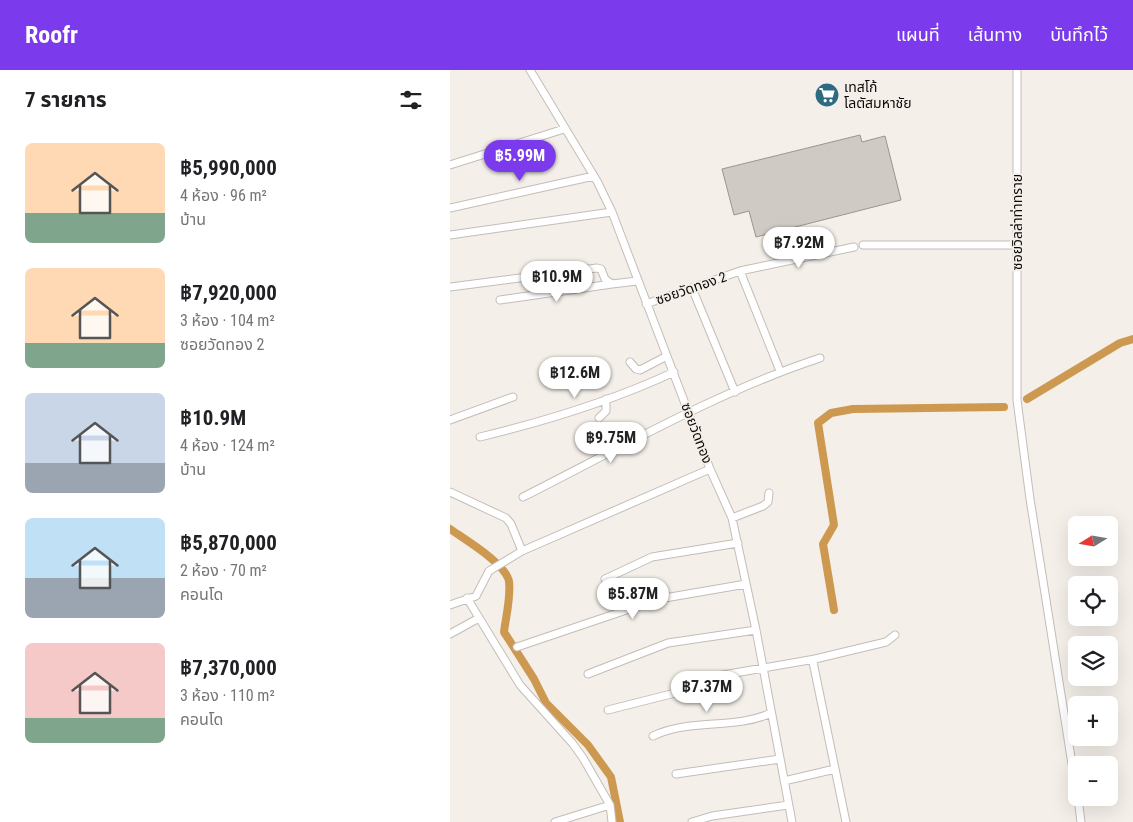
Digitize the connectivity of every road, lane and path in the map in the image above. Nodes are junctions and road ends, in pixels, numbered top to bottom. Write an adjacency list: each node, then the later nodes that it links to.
1 (530, 70): 3 (street, ซอยวัดทอง)
2 (1016, 70): 9 (street, ซอยวิลล่าท่าทราย)
3 (564, 129): 4 (street); 5 (street, ซอยวัดทอง)
4 (450, 165)
5 (594, 176): 6 (street); 7 (street, ซอยวัดทอง)
6 (450, 208)
7 (612, 212): 8 (street); 13 (street, ซอยวัดทอง)
8 (450, 235)
9 (1017, 244): 10 (street); 53 (street, ซอยวิลล่าท่าทราย)
10 (863, 246)
11 (854, 247): 12 (street, ซอยวัดทอง 2)
12 (740, 271): 16 (street, ซอยวัดทอง 2); 22 (street)
13 (637, 281): 14 (street); 18 (street, ซอยวัดทอง)
14 (612, 284): 15 (street); 17 (street)
15 (450, 288)
16 (692, 288): 18 (street, ซอยวัดทอง 2); 24 (street)
17 (500, 300)
18 (646, 304): 19 (street, ซอยวัดทอง)
19 (667, 356): 21 (street); 23 (street, ซอยวัดทอง)
20 (820, 358): 22 (street)
21 (630, 362)
22 (780, 371): 24 (street)
23 (674, 372): 26 (street); 27 (street, ซอยวัดทอง)
24 (736, 392): 27 (street)
25 (513, 397): 29 (street)
26 (606, 399): 28 (street); 30 (street)
27 (689, 412): 31 (street, ซอยวัดทอง); 34 (street)
28 (599, 418)
29 (450, 420)
30 (480, 437)
31 (710, 469): 35 (street, ซอยวัดทอง); 37 (street)
32 (450, 492): 37 (street)
33 (769, 493): 35 (street)
34 (522, 497)
35 (732, 518): 36 (street, ซอยวัดทอง)
36 (738, 543): 38 (street); 39 (street, ซอยวัดทอง)
37 (522, 551): 40 (street)
38 (605, 579)
39 (746, 584): 43 (street, ซอยวัดทอง); 46 (street)
40 (467, 598): 41 (street); 42 (street)
41 (450, 605)
42 (479, 618): 44 (street); 59 (street)
43 (756, 630): 48 (street, ซอยวัดทอง); 49 (street)
44 (450, 634)
45 (895, 635): 47 (street)
46 (517, 647)
47 (815, 659): 48 (street); 55 (street)
48 (763, 668): 50 (street); 51 (street, ซอยวัดทอง)
49 (588, 674)
50 (608, 710)
51 (771, 713): 52 (street); 54 (street, ซอยวัดทอง)
52 (653, 736)
53 (1071, 756)
54 (780, 760): 56 (street); 57 (street, ซอยวัดทอง)
55 (835, 770): 57 (street); 65 (street)
56 (676, 774)
57 (784, 781): 58 (street, ซอยวัดทอง)
58 (788, 805): 63 (street); 64 (street, ซอยวัดทอง)
59 (610, 806): 61 (street); 62 (street)
60 (1079, 806): 66 (street)
61 (560, 822)
62 (612, 822)
63 (692, 822)
64 (792, 822)
65 (846, 822)
66 (1082, 822)

